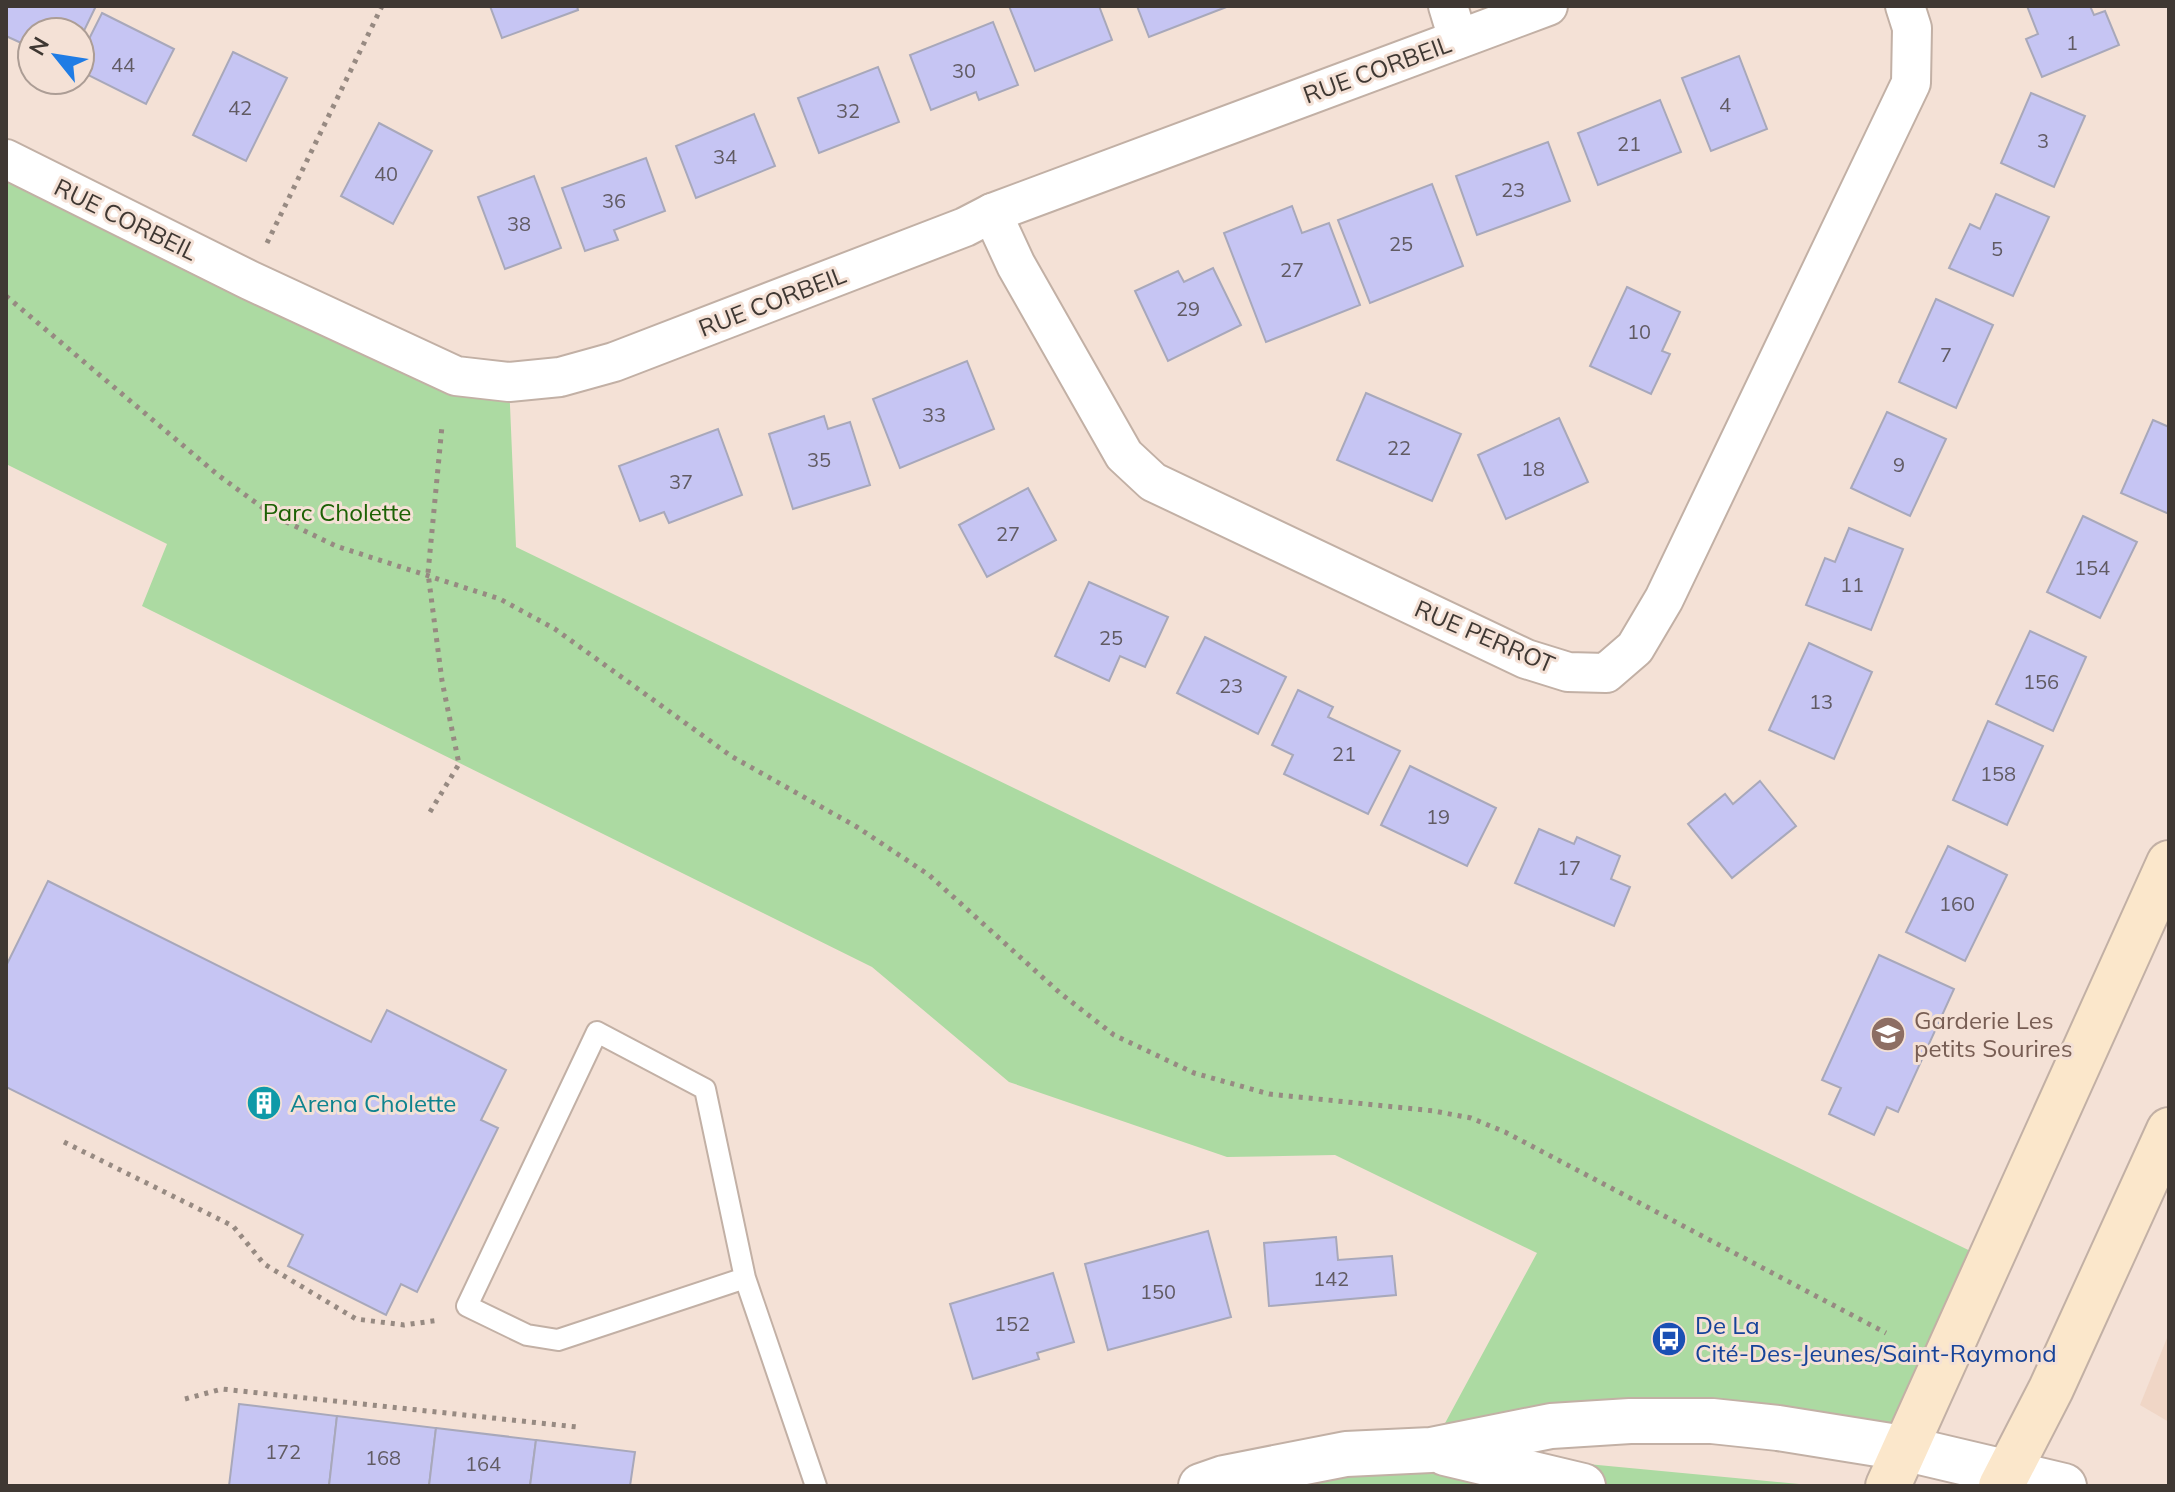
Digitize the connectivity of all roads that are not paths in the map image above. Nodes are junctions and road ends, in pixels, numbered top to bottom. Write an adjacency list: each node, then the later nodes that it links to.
1 (1548, 6): 3 (street, RUE CORBEIL)
2 (1905, 6): 5 (street, RUE PERROT)
3 (1453, 22): 5 (street, RUE CORBEIL)
4 (6, 159): 5 (street, RUE CORBEIL)
5 (992, 213)
6 (2169, 863): 10 (main road)
7 (2169, 1130): 11 (main road)
8 (745, 1278): 8 (lane); 12 (lane)
9 (1431, 1450): 10 (street); 13 (street); 14 (street)
10 (1895, 1467): 11 (street)
11 (2005, 1479): 15 (street)
12 (816, 1486)
13 (1201, 1486)
14 (1583, 1486)
15 (2064, 1486)

